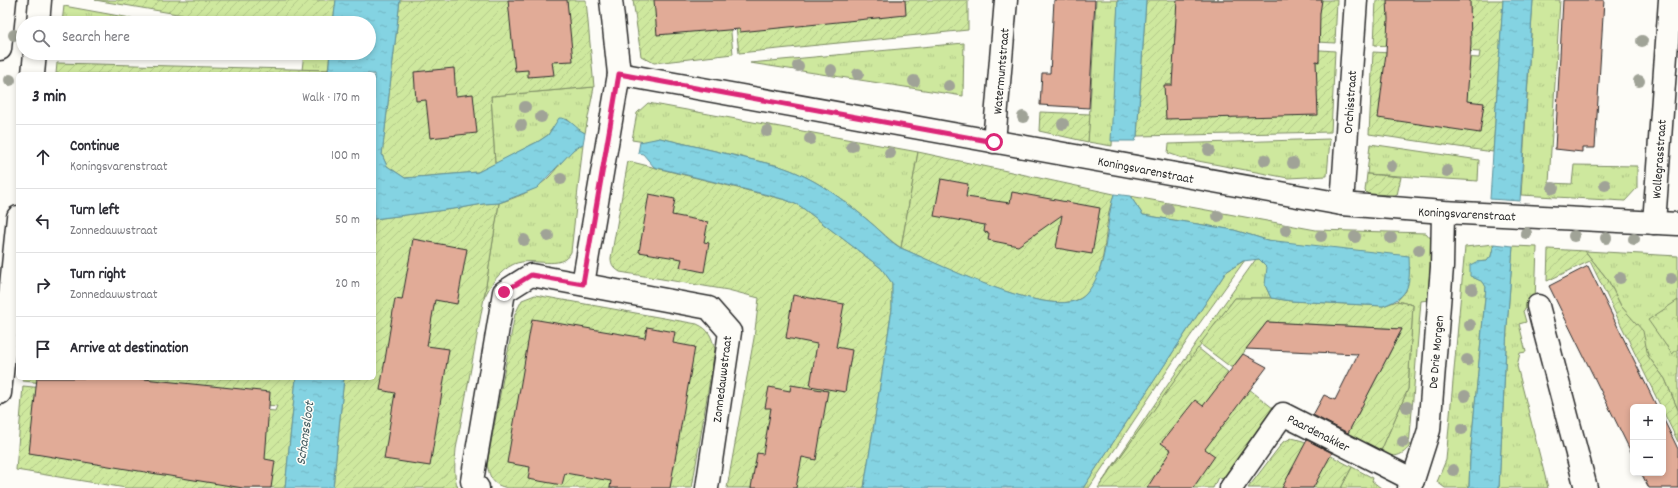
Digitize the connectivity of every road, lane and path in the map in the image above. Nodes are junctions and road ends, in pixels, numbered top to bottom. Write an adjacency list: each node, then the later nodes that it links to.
1 (6, 0): 8 (street)
2 (40, 0): 7 (street)
3 (611, 0): 11 (street)
4 (1006, 0): 12 (street, Watermuntstraat)
5 (1356, 0): 13 (street, Orchisstraat)
6 (1670, 0): 15 (street, Wollegrasstraat)
7 (39, 16)
8 (0, 50)
9 (34, 60): 10 (street)
10 (32, 72)
11 (619, 74): 12 (street, Koningsvarenstraat); 18 (street)
12 (994, 142): 13 (street, Koningsvarenstraat)
13 (1342, 204): 14 (street, Koningsvarenstraat)
14 (1443, 212): 15 (street, Koningsvarenstraat); 21 (street, De Drie Morgen)
15 (1654, 223): 16 (street, Koningsvarenstraat)
16 (1678, 224)
17 (16, 236): 20 (street)
18 (583, 284): 22 (street, Zonnedauwstraat); 23 (street, Zonnedauwstraat)
19 (1538, 306): 25 (street)
20 (0, 393)
21 (1411, 484): 24 (street, Paardenakker)
22 (478, 488)
23 (707, 488)
24 (1231, 488)
25 (1586, 488)

